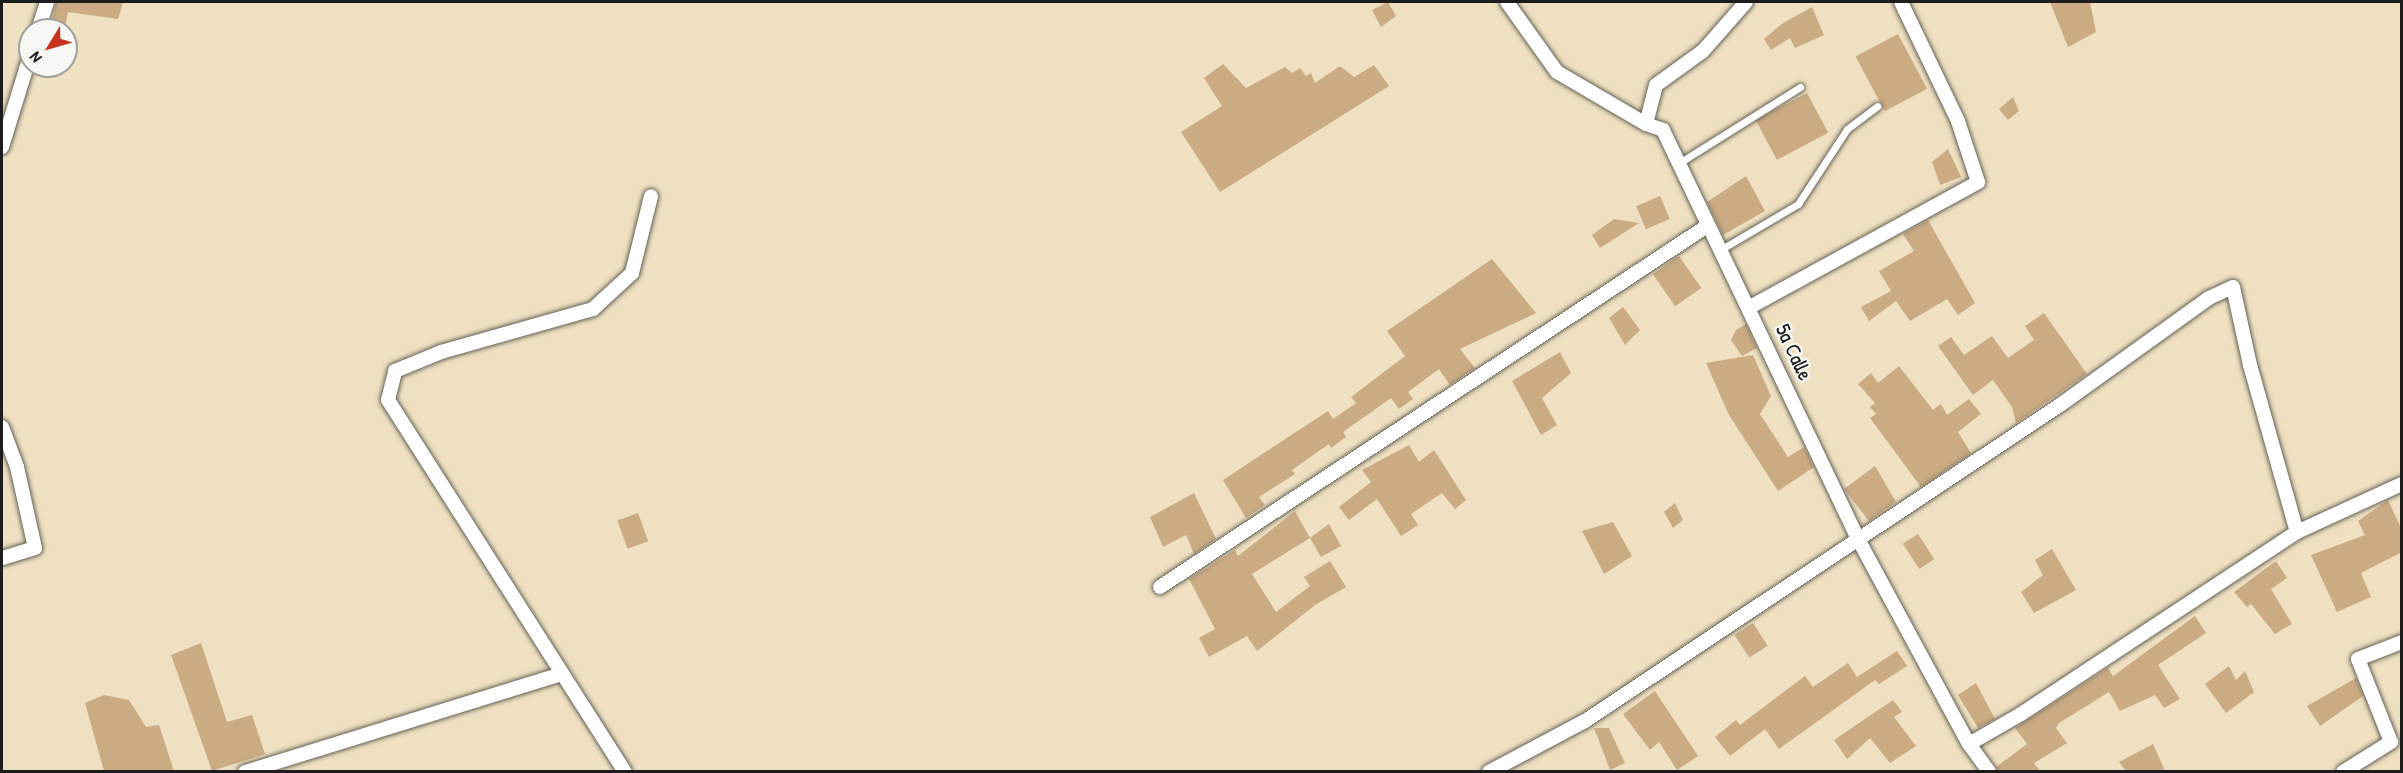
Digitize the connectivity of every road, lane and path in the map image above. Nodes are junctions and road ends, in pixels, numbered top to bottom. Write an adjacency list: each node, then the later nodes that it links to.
1 (47, 2): 5 (street)
2 (1507, 2): 9 (street, 5a Calle)
3 (1746, 2): 9 (street)
4 (1901, 2): 15 (street)
5 (42, 18)
6 (23, 78): 10 (street)
7 (1800, 87): 11 (lane)
8 (1877, 106): 14 (lane)
9 (1646, 124): 11 (street, 5a Calle)
10 (2, 147)
11 (1679, 163): 13 (street, 5a Calle)
12 (651, 196): 23 (street)
13 (1707, 226): 14 (street, 5a Calle); 21 (street)
14 (1720, 250): 15 (street, 5a Calle)
15 (1750, 307): 19 (street, 5a Calle)
16 (2, 427): 20 (street)
17 (2402, 484): 18 (street)
18 (2297, 532): 19 (street); 24 (street)
19 (1858, 539): 24 (street, 5a Calle); 27 (street)
20 (2, 558)
21 (1160, 586)
22 (2402, 642): 29 (street)
23 (561, 674): 25 (street); 26 (street)
24 (1969, 744): 28 (street, 5a Calle)
25 (245, 771)
26 (625, 771)
27 (1489, 771)
28 (1989, 771)
29 (2343, 771)

